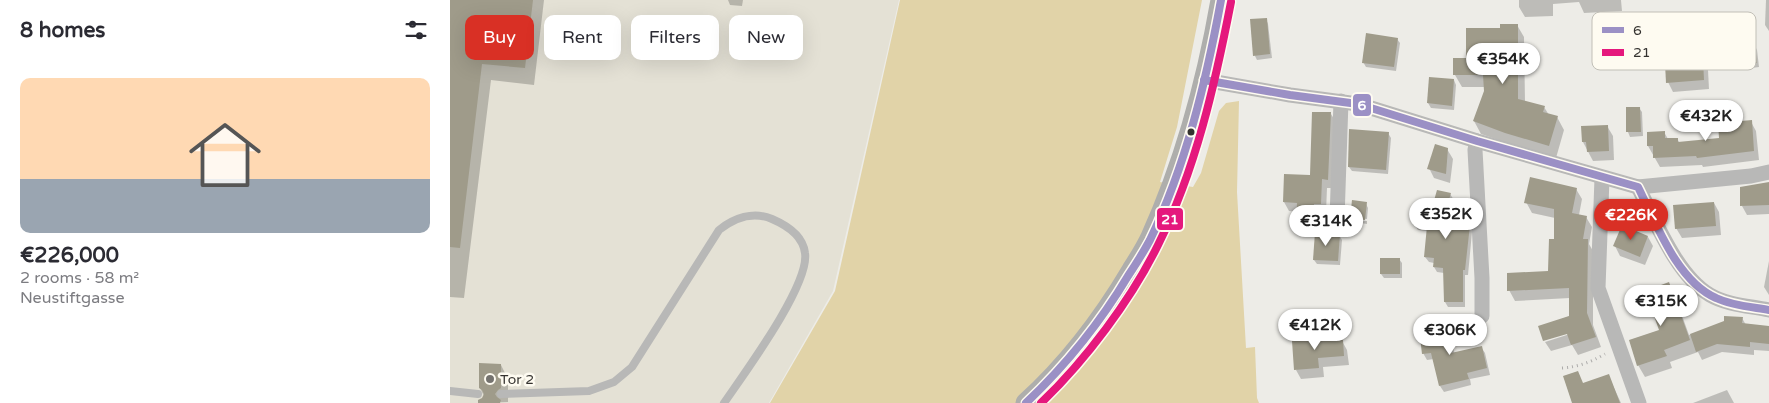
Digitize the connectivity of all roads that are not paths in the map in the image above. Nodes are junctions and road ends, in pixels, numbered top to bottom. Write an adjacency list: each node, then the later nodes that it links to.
1 (1221, 0): 2 (street)
2 (1204, 80): 3 (street); 15 (street)
3 (1341, 101): 4 (street); 8 (street)
4 (1477, 141): 6 (street); 10 (street)
5 (1769, 172): 7 (street)
6 (1602, 178): 7 (street); 16 (street)
7 (1638, 187): 9 (street)
8 (1337, 219)
9 (1769, 310)
10 (1482, 316)
11 (450, 391): 12 (lane)
12 (478, 394)
13 (501, 394): 14 (lane)
14 (724, 403)
15 (1026, 403)
16 (1639, 403)

